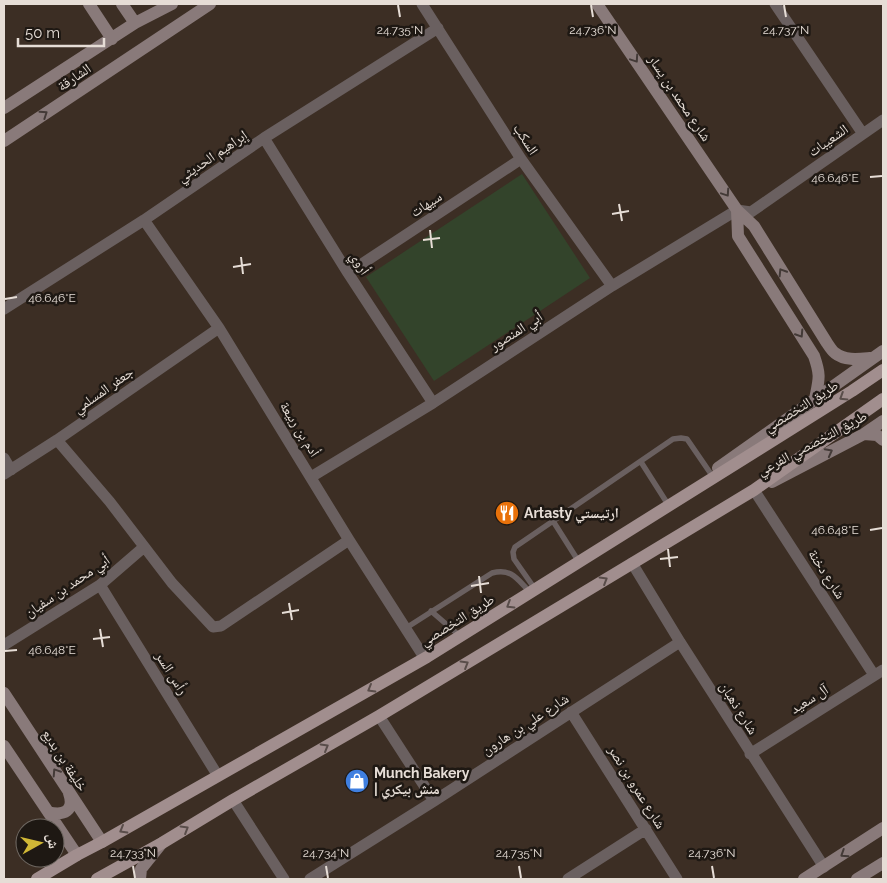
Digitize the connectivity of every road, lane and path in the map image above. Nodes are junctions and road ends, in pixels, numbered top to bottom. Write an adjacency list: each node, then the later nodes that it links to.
1 (89, 4): 10 (street)
2 (122, 4): 8 (street)
3 (172, 4): 8 (street, الشارقة)
4 (210, 4): 15 (street, الشارقة, one-way to 4)
5 (422, 4): 9 (street, السكب)
6 (598, 4): 17 (street, شارع محمد بن يسار, one-way to 17)
7 (775, 4): 13 (street)
8 (135, 23): 10 (street, الشارقة)
9 (438, 28): 14 (street, إبراهيم الحديثي); 16 (street, السكب)
10 (112, 39): 11 (street, الشارقة)
11 (4, 108)
12 (883, 120): 13 (street, الشعيبات)
13 (863, 134): 17 (street, الشعيبات)
14 (264, 138): 18 (street, إبراهيم الحديثي); 19 (street, أروي)
15 (4, 141)
16 (521, 159): 19 (street, سيهات); 20 (street, السكب)
17 (738, 210): 20 (street, أبي المنصور); 23 (street, شارع محمد بن يسار, one-way to 17); 25 (street, one-way to 25)
18 (144, 220): 21 (street, إبراهيم الحديثي); 22 (street, أدم بن ربيعة)
19 (348, 273): 27 (street, أروي)
20 (612, 286): 27 (street, أبي المنصور)
21 (4, 310)
22 (219, 328): 30 (street, جعفر المسلمي); 36 (street, أدم بن ربيعة)
23 (878, 354): 25 (street, طريق التخصصي الفرعي)
24 (883, 370): 38 (main road, طريق التخصصي, one-way to 38)
25 (815, 399): 35 (street, طريق التخصصي الفرعي)
26 (883, 399): 37 (main road)
27 (433, 403): 36 (street, أبي المنصور)
28 (883, 421): 29 (street, طريق التخصصي الفرعي)
29 (864, 434): 31 (street); 37 (street, طريق التخصصي الفرعي, one-way to 29)
30 (57, 440): 34 (street, جعفر المسلمي); 41 (street)
31 (883, 440)
32 (4, 458): 34 (street)
33 (641, 462): 35 (lane); 38 (lane); 39 (lane)
34 (8, 472)
35 (710, 474): 38 (street, طريق التخصصي الفرعي)
36 (311, 477): 40 (street, أدم بن ربيعة)
37 (754, 490): 43 (main road); 52 (street, شارع دخنة)
38 (670, 505): 42 (main road, طريق التخصصي)
39 (553, 521): 42 (lane); 45 (lane)
40 (349, 540): 41 (street); 47 (street, أدم بن ربيعة)
41 (144, 547): 44 (street, أبي محمد بن سفيان)
42 (579, 562): 45 (main road, طريق التخصصي)
43 (632, 563): 49 (street, شارع ذهبان); 55 (main road, one-way to 43)
44 (100, 585): 50 (street, أبي محمد بن سفيان); 58 (street, رأس السر)
45 (533, 591): 46 (lane); 48 (main road, طريق التخصصي, one-way to 48)
46 (431, 611): 47 (lane); 48 (lane)
47 (406, 628): 51 (street, أدم بن ربيعة)
48 (460, 636): 51 (main road, طريق التخصصي)
49 (680, 642): 54 (street, شارع علي بن هارون); 57 (street, شارع ذهبان)
50 (4, 645)
51 (427, 657): 58 (main road, طريق التخصصي, one-way to 58)
52 (879, 672): 57 (street, آل سعيد)
53 (4, 693): 59 (street, خليفة بن بديع, one-way to 53)
54 (571, 712): 61 (street, شارع علي بن هارون); 64 (street, شارع عمرو بن نصر)
55 (379, 716): 60 (main road, one-way to 55); 61 (street)
56 (4, 746): 62 (street)
57 (750, 754): 69 (street, شارع ذهبان)
58 (218, 776): 65 (main road, طريق التخصصي, one-way to 65)
59 (69, 793): 62 (street); 65 (street, خليفة بن بديع)
60 (233, 800): 66 (main road, one-way to 60); 73 (street)
61 (434, 802): 74 (street, شارع علي بن هارون)
62 (48, 812): 67 (street)
63 (883, 828): 69 (street, one-way to 69)
64 (646, 829): 75 (street); 76 (street, شارع عمرو بن نصر)
65 (102, 842): 67 (main road, طريق التخصصي)
66 (162, 843): 71 (main road); 72 (street)
67 (77, 855): 70 (main road, طريق التخصصي)
68 (883, 863): 78 (street)
69 (824, 866): 77 (street)
70 (37, 879)
71 (97, 879)
72 (140, 879)
73 (284, 879)
74 (310, 879)
75 (568, 879)
76 (677, 879)
77 (804, 879)
78 (857, 879)

